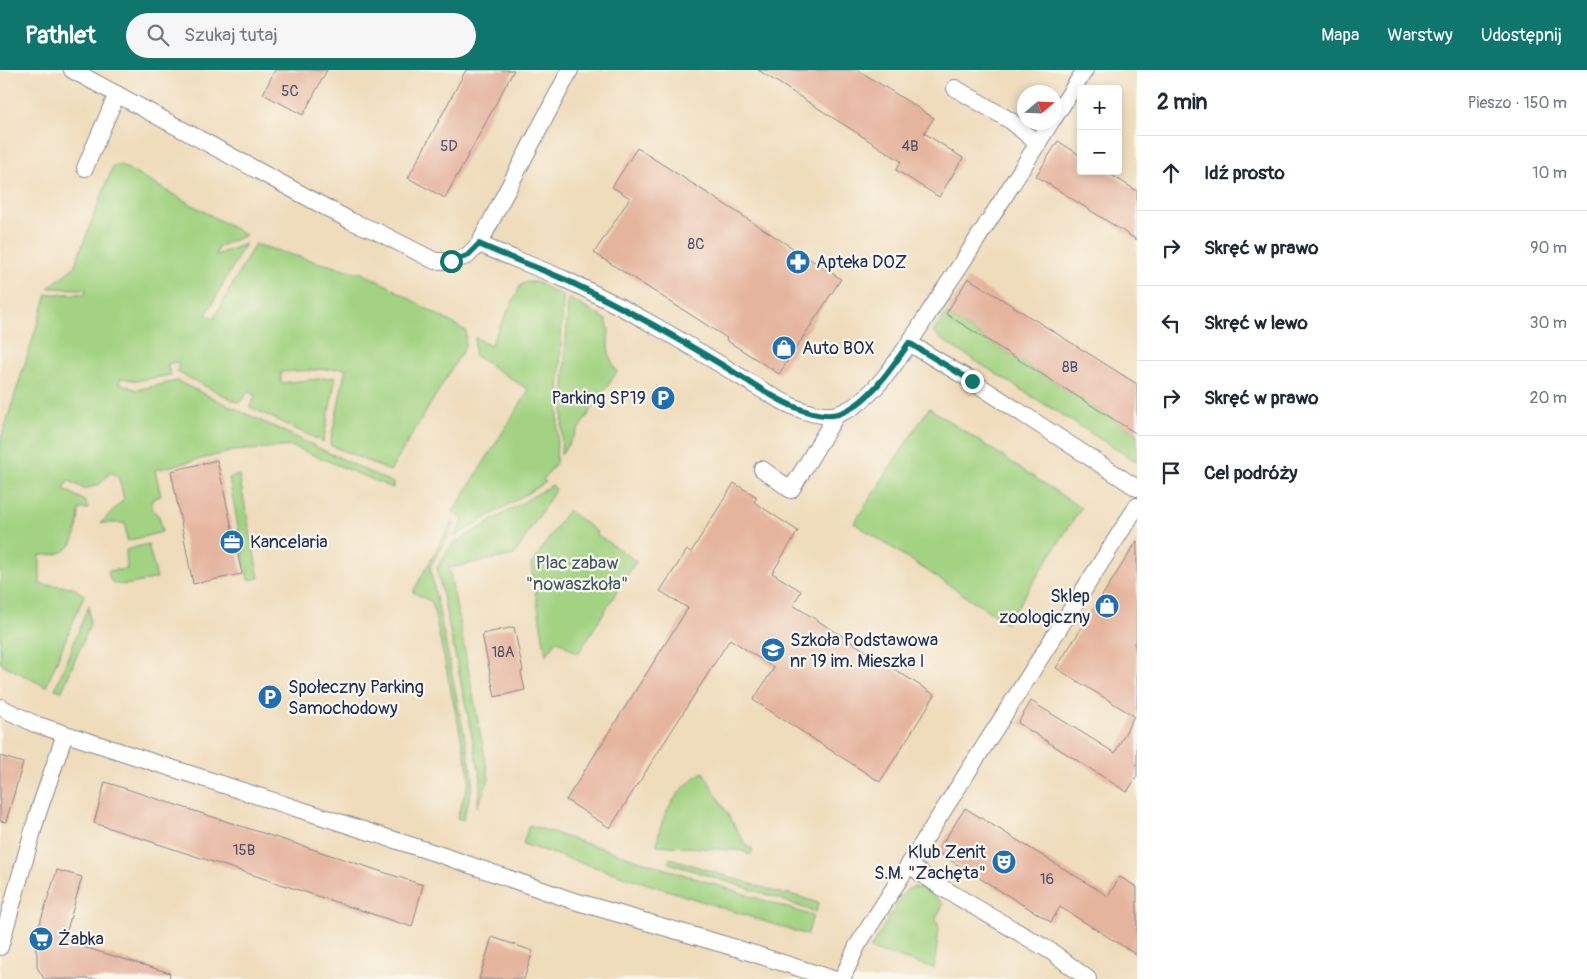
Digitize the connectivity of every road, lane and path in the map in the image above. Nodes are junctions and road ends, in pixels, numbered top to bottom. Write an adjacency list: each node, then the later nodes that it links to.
1 (72, 70): 5 (lane)
2 (570, 70): 10 (lane)
3 (1084, 70): 6 (lane)
4 (955, 88): 8 (lane)
5 (116, 94): 9 (lane); 10 (lane)
6 (1062, 105)
7 (1046, 130): 8 (lane)
8 (1038, 144): 11 (lane)
9 (85, 168)
10 (479, 244): 12 (lane)
11 (909, 343): 12 (lane); 14 (lane)
12 (837, 414): 13 (lane)
13 (762, 469)
14 (1137, 488)
15 (1137, 506): 18 (lane)
16 (0, 706): 17 (lane)
17 (65, 734): 19 (lane); 20 (lane)
18 (909, 865): 21 (lane); 22 (lane)
19 (0, 947)
20 (833, 979)
21 (842, 979)
22 (1088, 979)

